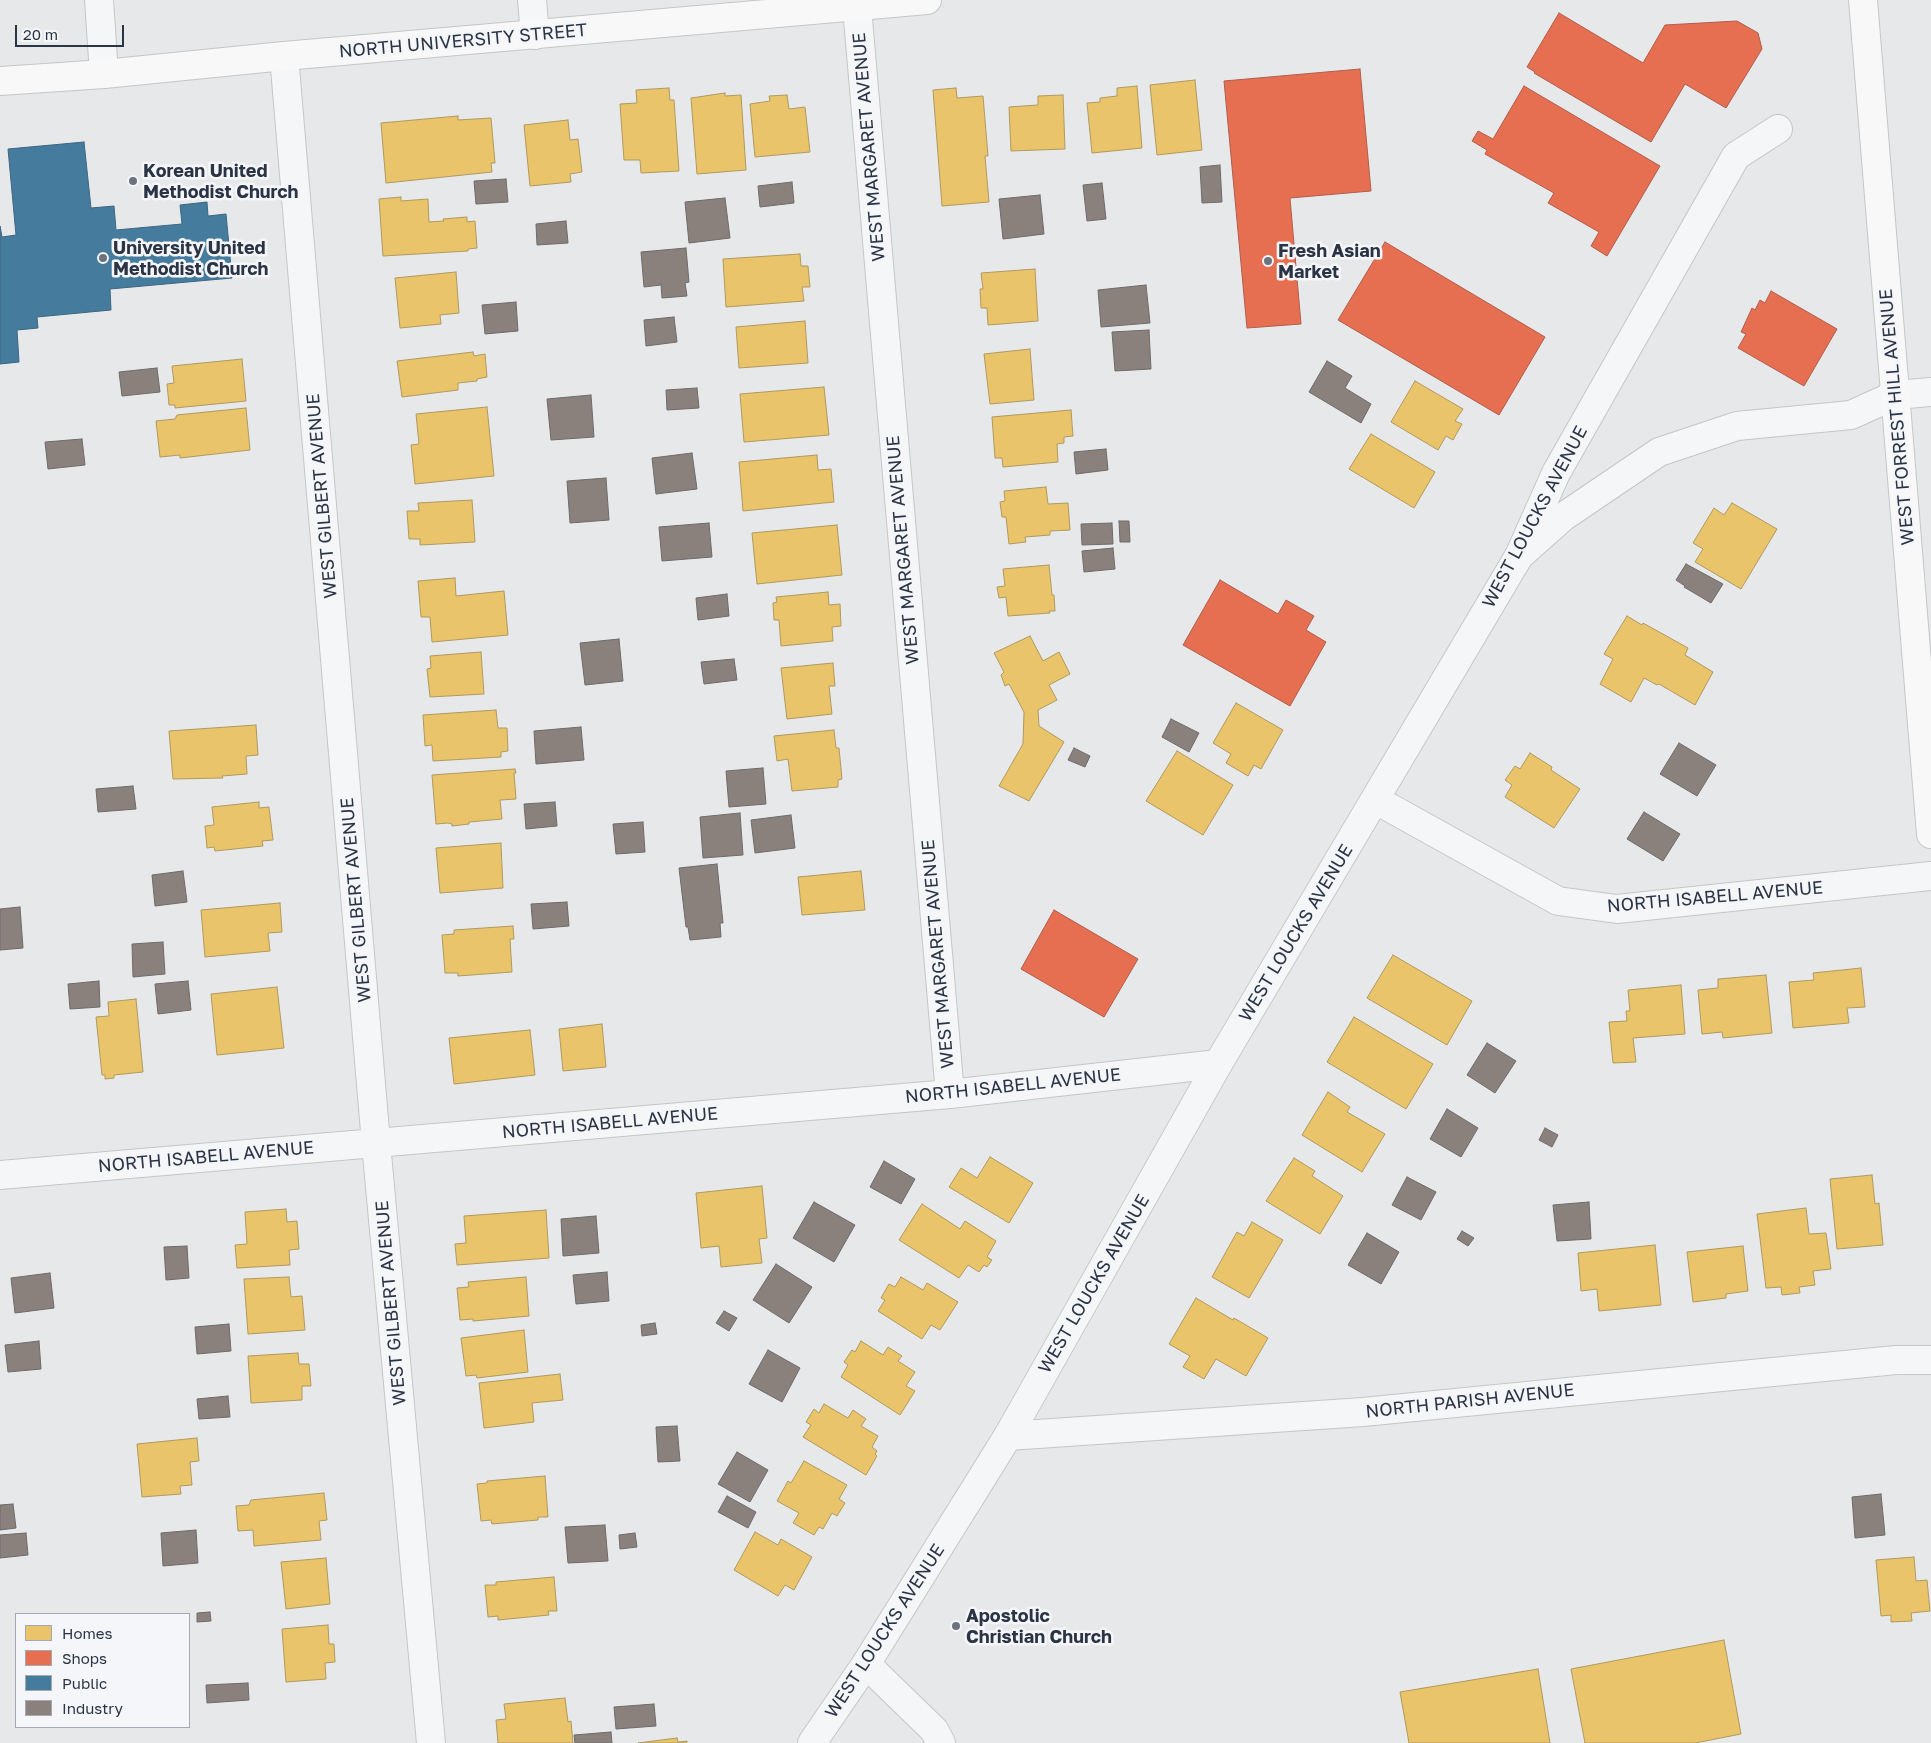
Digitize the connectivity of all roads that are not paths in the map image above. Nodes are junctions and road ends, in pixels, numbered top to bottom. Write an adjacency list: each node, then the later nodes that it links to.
1 (99, 0): 8 (street)
2 (532, 0): 6 (street)
3 (927, 0): 5 (main road, NORTH UNIVERSITY STREET)
4 (1863, 0): 12 (main road, WEST FORREST HILL AVENUE)
5 (857, 7): 6 (main road, NORTH UNIVERSITY STREET); 18 (street, WEST MARGARET AVENUE)
6 (535, 35): 7 (main road, NORTH UNIVERSITY STREET)
7 (284, 56): 8 (main road, NORTH UNIVERSITY STREET); 19 (street, WEST GILBERT AVENUE)
8 (104, 74): 9 (main road, NORTH UNIVERSITY STREET)
9 (0, 81)
10 (1778, 129): 13 (street, WEST LOUCKS AVENUE)
11 (1931, 392): 12 (street)
12 (1895, 394): 13 (street); 15 (main road, WEST FORREST HILL AVENUE)
13 (1519, 556): 14 (street, WEST LOUCKS AVENUE)
14 (1376, 800): 16 (street, NORTH ISABELL AVENUE); 17 (street, WEST LOUCKS AVENUE)
15 (1931, 834)
16 (1931, 876)
17 (1218, 1064): 18 (street, NORTH ISABELL AVENUE); 22 (street, WEST LOUCKS AVENUE)
18 (950, 1094): 19 (street, NORTH ISABELL AVENUE)
19 (376, 1143): 20 (street, NORTH ISABELL AVENUE); 24 (street, WEST GILBERT AVENUE)
20 (0, 1175)
21 (1931, 1360): 22 (street, NORTH PARISH AVENUE)
22 (1008, 1436): 23 (street, WEST LOUCKS AVENUE)
23 (866, 1664): 25 (street, WEST LOUCKS AVENUE); 26 (street)
24 (430, 1743)
25 (812, 1743)
26 (941, 1743)

